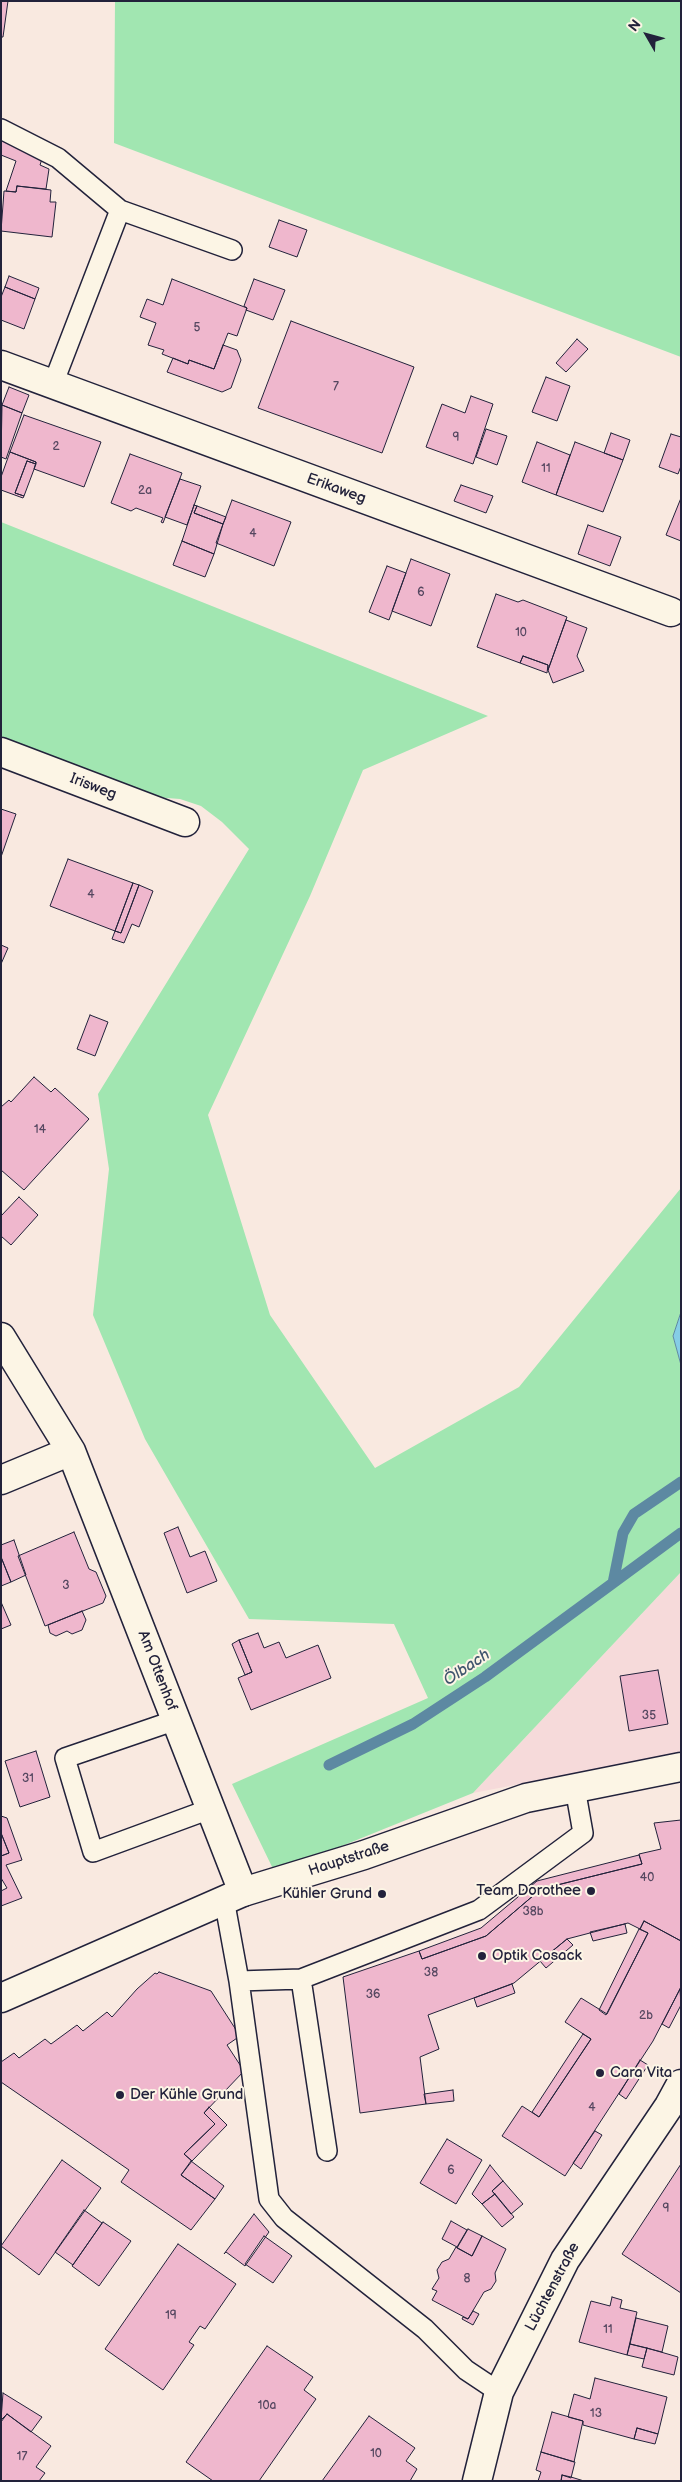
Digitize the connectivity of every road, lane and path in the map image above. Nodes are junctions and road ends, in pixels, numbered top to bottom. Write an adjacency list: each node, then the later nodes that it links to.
1 (1, 129): 2 (lane)
2 (120, 210): 3 (lane); 5 (lane)
3 (232, 250)
4 (1, 366): 5 (street, Erikaweg)
5 (52, 384): 6 (street, Erikaweg)
6 (672, 612)
7 (1, 752): 8 (street, Irisweg)
8 (185, 822)
9 (1, 1337): 10 (street, Am Ottenhof)
10 (71, 1452): 11 (street); 12 (street, Am Ottenhof)
11 (1, 1480)
12 (176, 1720): 15 (street, Am Ottenhof); 15 (lane)
13 (681, 1767): 14 (street, Hauptstraße)
14 (575, 1788): 16 (street, Hauptstraße); 17 (lane)
15 (210, 1808): 16 (street, Am Ottenhof)
16 (233, 1895): 18 (lane); 19 (street, Hauptstraße)
17 (301, 1979): 18 (lane); 21 (lane)
18 (238, 1981): 22 (lane)
19 (1, 1998)
20 (677, 2101): 22 (street, Lüchtenstraße)
21 (327, 2151)
22 (499, 2392): 23 (street, Lüchtenstraße)
23 (477, 2481)

